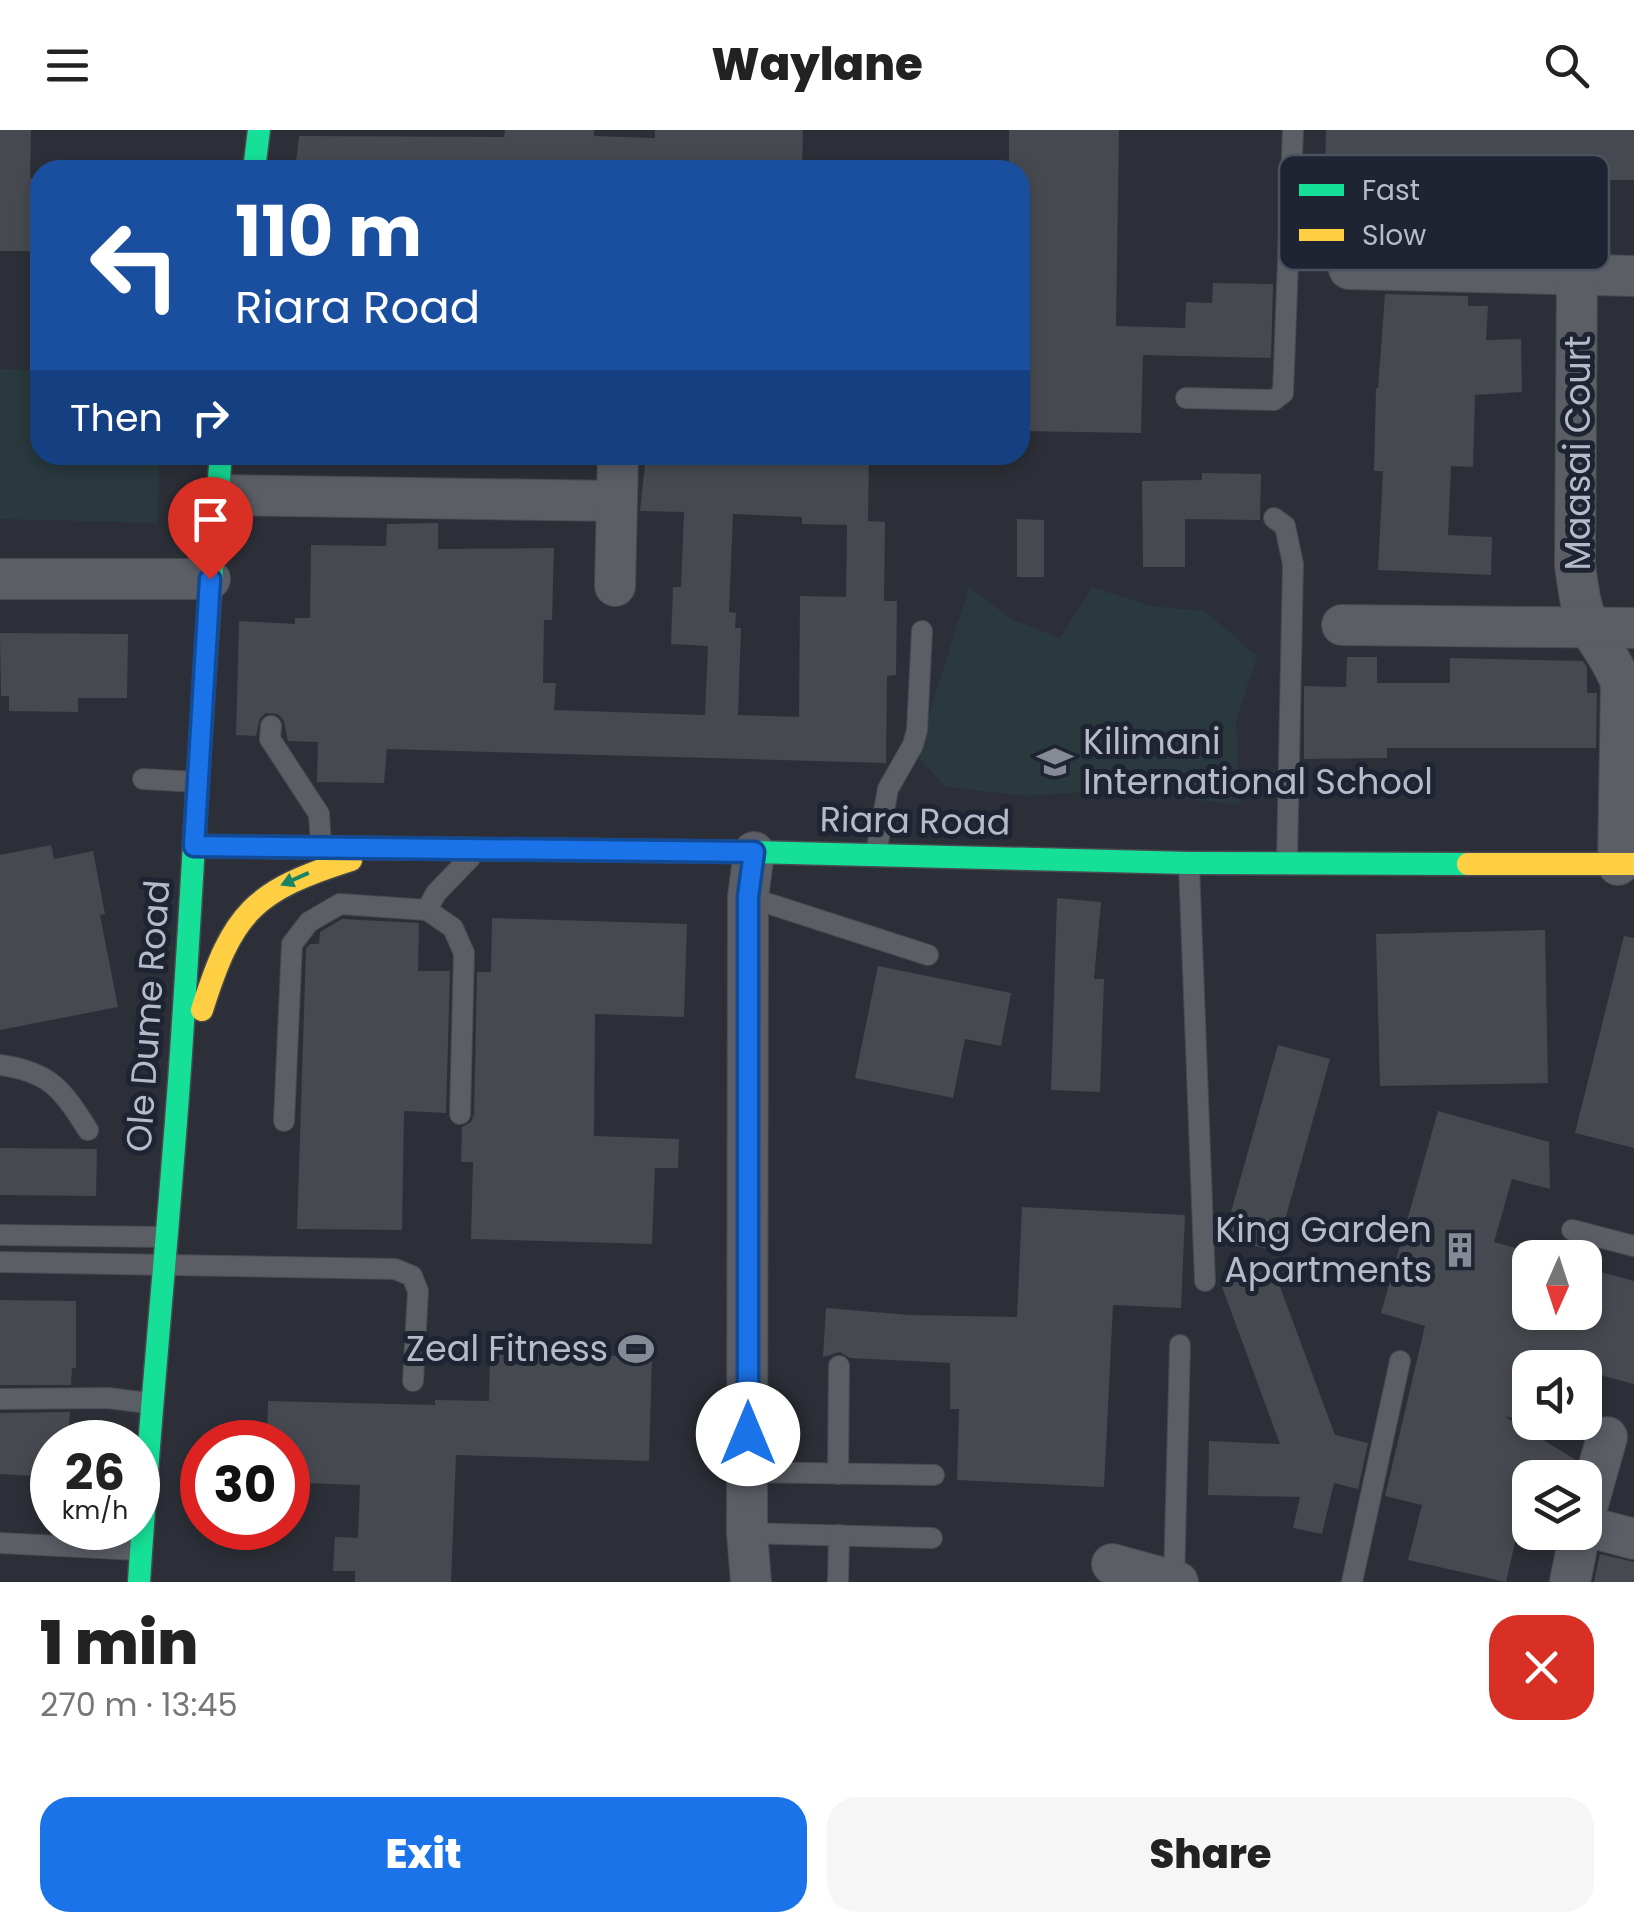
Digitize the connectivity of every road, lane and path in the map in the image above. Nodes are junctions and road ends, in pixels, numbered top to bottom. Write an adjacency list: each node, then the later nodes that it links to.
1 (259, 130): 4 (street)
2 (1293, 130): 3 (lane)
3 (1292, 155)
4 (255, 160)
5 (1288, 270): 9 (lane)
6 (1382, 270): 7 (street)
7 (1577, 276): 8 (street); 19 (street, Maasai Court)
8 (1634, 276)
9 (1186, 398)
10 (220, 465): 12 (street, Ole Dume Road)
11 (618, 465): 13 (street)
12 (217, 495): 13 (street); 16 (street, Ole Dume Road)
13 (616, 500): 17 (street)
14 (1274, 518): 31 (lane)
15 (0, 579): 16 (street)
16 (210, 579): 24 (street, Ole Dume Road)
17 (615, 586)
18 (1342, 624): 19 (street)
19 (1590, 628): 20 (street); 33 (street, Maasai Court)
20 (1634, 628)
21 (922, 630): 30 (lane)
22 (271, 726): 26 (lane)
23 (142, 778): 24 (lane)
24 (198, 782): 25 (street, Ole Dume Road)
25 (194, 846): 26 (street, Riara Road); 38 (street, Ole Dume Road)
26 (321, 846): 27 (street, Riara Road)
27 (387, 849): 28 (street, Riara Road); 38 (street, one-way to 38)
28 (478, 850): 29 (street, Riara Road); 35 (lane)
29 (754, 852): 30 (street, Riara Road); 34 (street)
30 (876, 855): 32 (street, Riara Road)
31 (1287, 862): 32 (street, Riara Road); 33 (street, Riara Road)
32 (1189, 863): 48 (lane)
33 (1626, 865)
34 (748, 897): 36 (lane); 58 (street)
35 (428, 910): 39 (lane); 40 (lane)
36 (928, 955)
37 (0, 1065): 41 (lane)
38 (180, 1071): 44 (street, Ole Dume Road)
39 (460, 1114)
40 (284, 1121)
41 (88, 1130)
42 (1572, 1230): 45 (lane)
43 (0, 1236): 44 (lane)
44 (167, 1237): 47 (street, Ole Dume Road)
45 (1634, 1246)
46 (0, 1262): 47 (lane)
47 (164, 1267): 52 (lane); 54 (street, Ole Dume Road)
48 (1205, 1281)
49 (1180, 1345): 71 (lane)
50 (1400, 1361): 75 (lane)
51 (839, 1366): 59 (lane)
52 (413, 1382)
53 (0, 1399): 54 (lane)
54 (150, 1403): 55 (street, Ole Dume Road)
55 (149, 1420)
56 (1606, 1437): 57 (street)
57 (1600, 1460)
58 (748, 1472): 59 (lane); 61 (street)
59 (838, 1474): 60 (lane)
60 (934, 1476)
61 (747, 1533): 63 (lane); 73 (street)
62 (1602, 1533): 65 (street)
63 (839, 1535): 64 (lane); 74 (lane)
64 (932, 1538)
65 (1634, 1539)
66 (0, 1543): 67 (lane)
67 (30, 1544)
68 (142, 1550): 72 (street, Ole Dume Road)
69 (1578, 1550): 76 (street)
70 (1112, 1564): 71 (street)
71 (1176, 1581)
72 (139, 1582)
73 (751, 1582)
74 (838, 1582)
75 (1352, 1582)
76 (1570, 1582)

